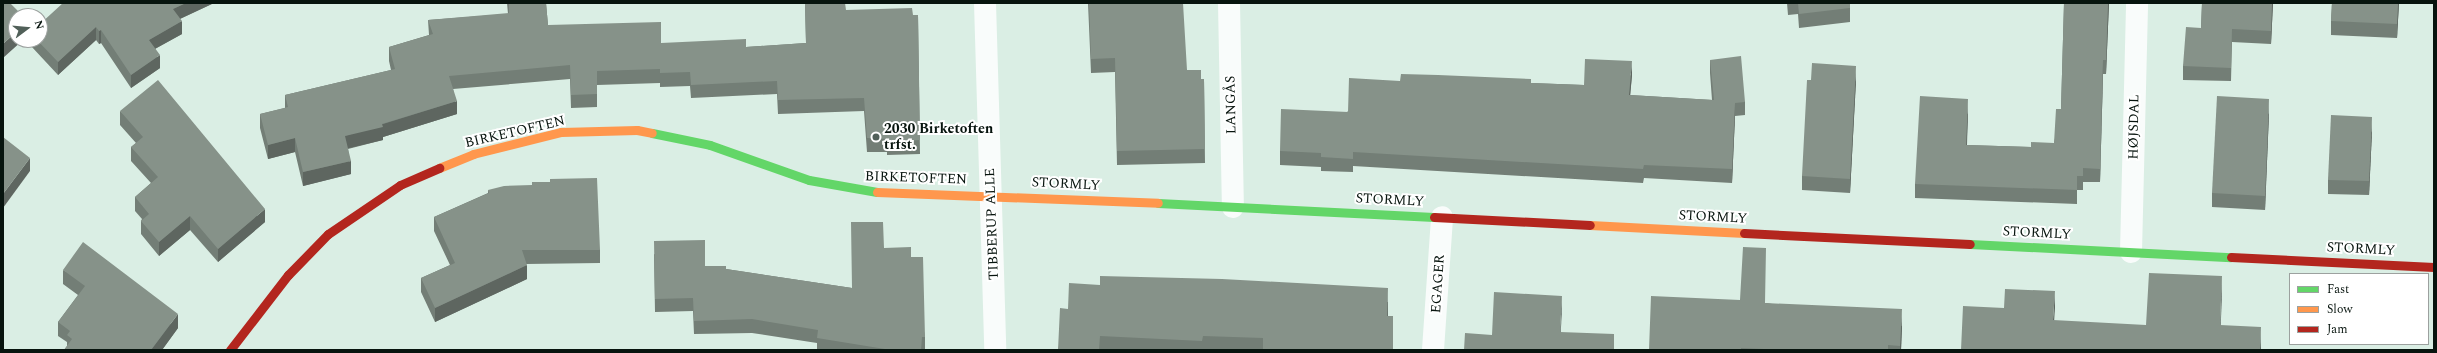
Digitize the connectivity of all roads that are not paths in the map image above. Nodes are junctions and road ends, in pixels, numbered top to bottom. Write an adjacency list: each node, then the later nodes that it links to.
1 (985, 3): 4 (street, TIBBERUP ALLE)
2 (1229, 3): 5 (street, LANGÅS)
3 (2137, 3): 7 (street, HØJSDAL)
4 (991, 194): 5 (street, STORMLY); 9 (street, BIRKETOFTEN); 10 (street, TIBBERUP ALLE)
5 (1232, 206): 6 (street, STORMLY)
6 (1442, 217): 7 (street, STORMLY); 11 (street, EGAGER)
7 (2131, 252): 8 (street, STORMLY)
8 (2434, 267)
9 (230, 350)
10 (995, 350)
11 (1433, 350)

